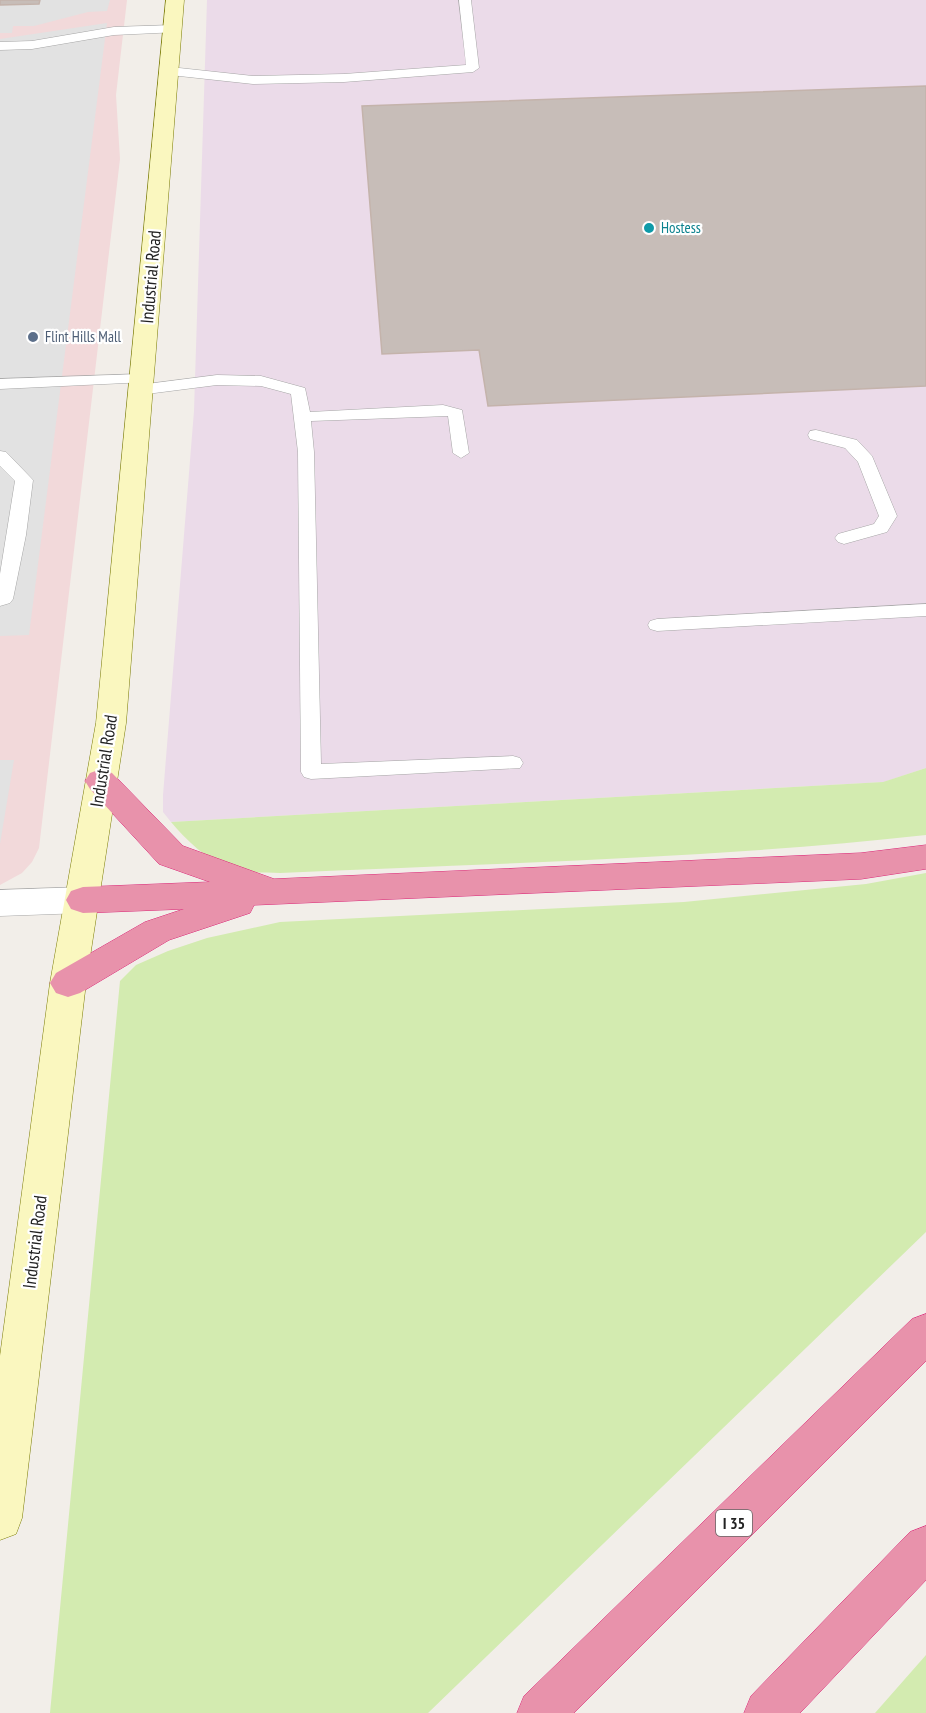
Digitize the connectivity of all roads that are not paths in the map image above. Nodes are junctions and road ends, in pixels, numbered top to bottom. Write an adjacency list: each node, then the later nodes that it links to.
1 (465, 0): 4 (lane)
2 (174, 15): 3 (lane); 4 (main road, Industrial Road)
3 (0, 46)
4 (170, 71): 6 (main road, Industrial Road)
5 (0, 384): 6 (lane)
6 (140, 384): 7 (lane); 16 (main road, Industrial Road)
7 (302, 417): 9 (lane); 15 (lane)
8 (816, 435): 11 (lane)
9 (461, 453)
10 (0, 456): 12 (lane)
11 (843, 538)
12 (0, 600)
13 (926, 610): 14 (lane)
14 (657, 625)
15 (513, 763)
16 (101, 781): 18 (highway); 19 (main road, Industrial Road)
17 (926, 857): 18 (highway)
18 (277, 892): 19 (highway); 21 (highway)
19 (82, 900): 20 (street); 21 (main road, Industrial Road)
20 (0, 903)
21 (68, 983): 23 (main road, Industrial Road)
22 (926, 1333): 25 (highway, I 35)
23 (0, 1518)
24 (926, 1548): 26 (highway)
25 (541, 1713)
26 (768, 1713)

